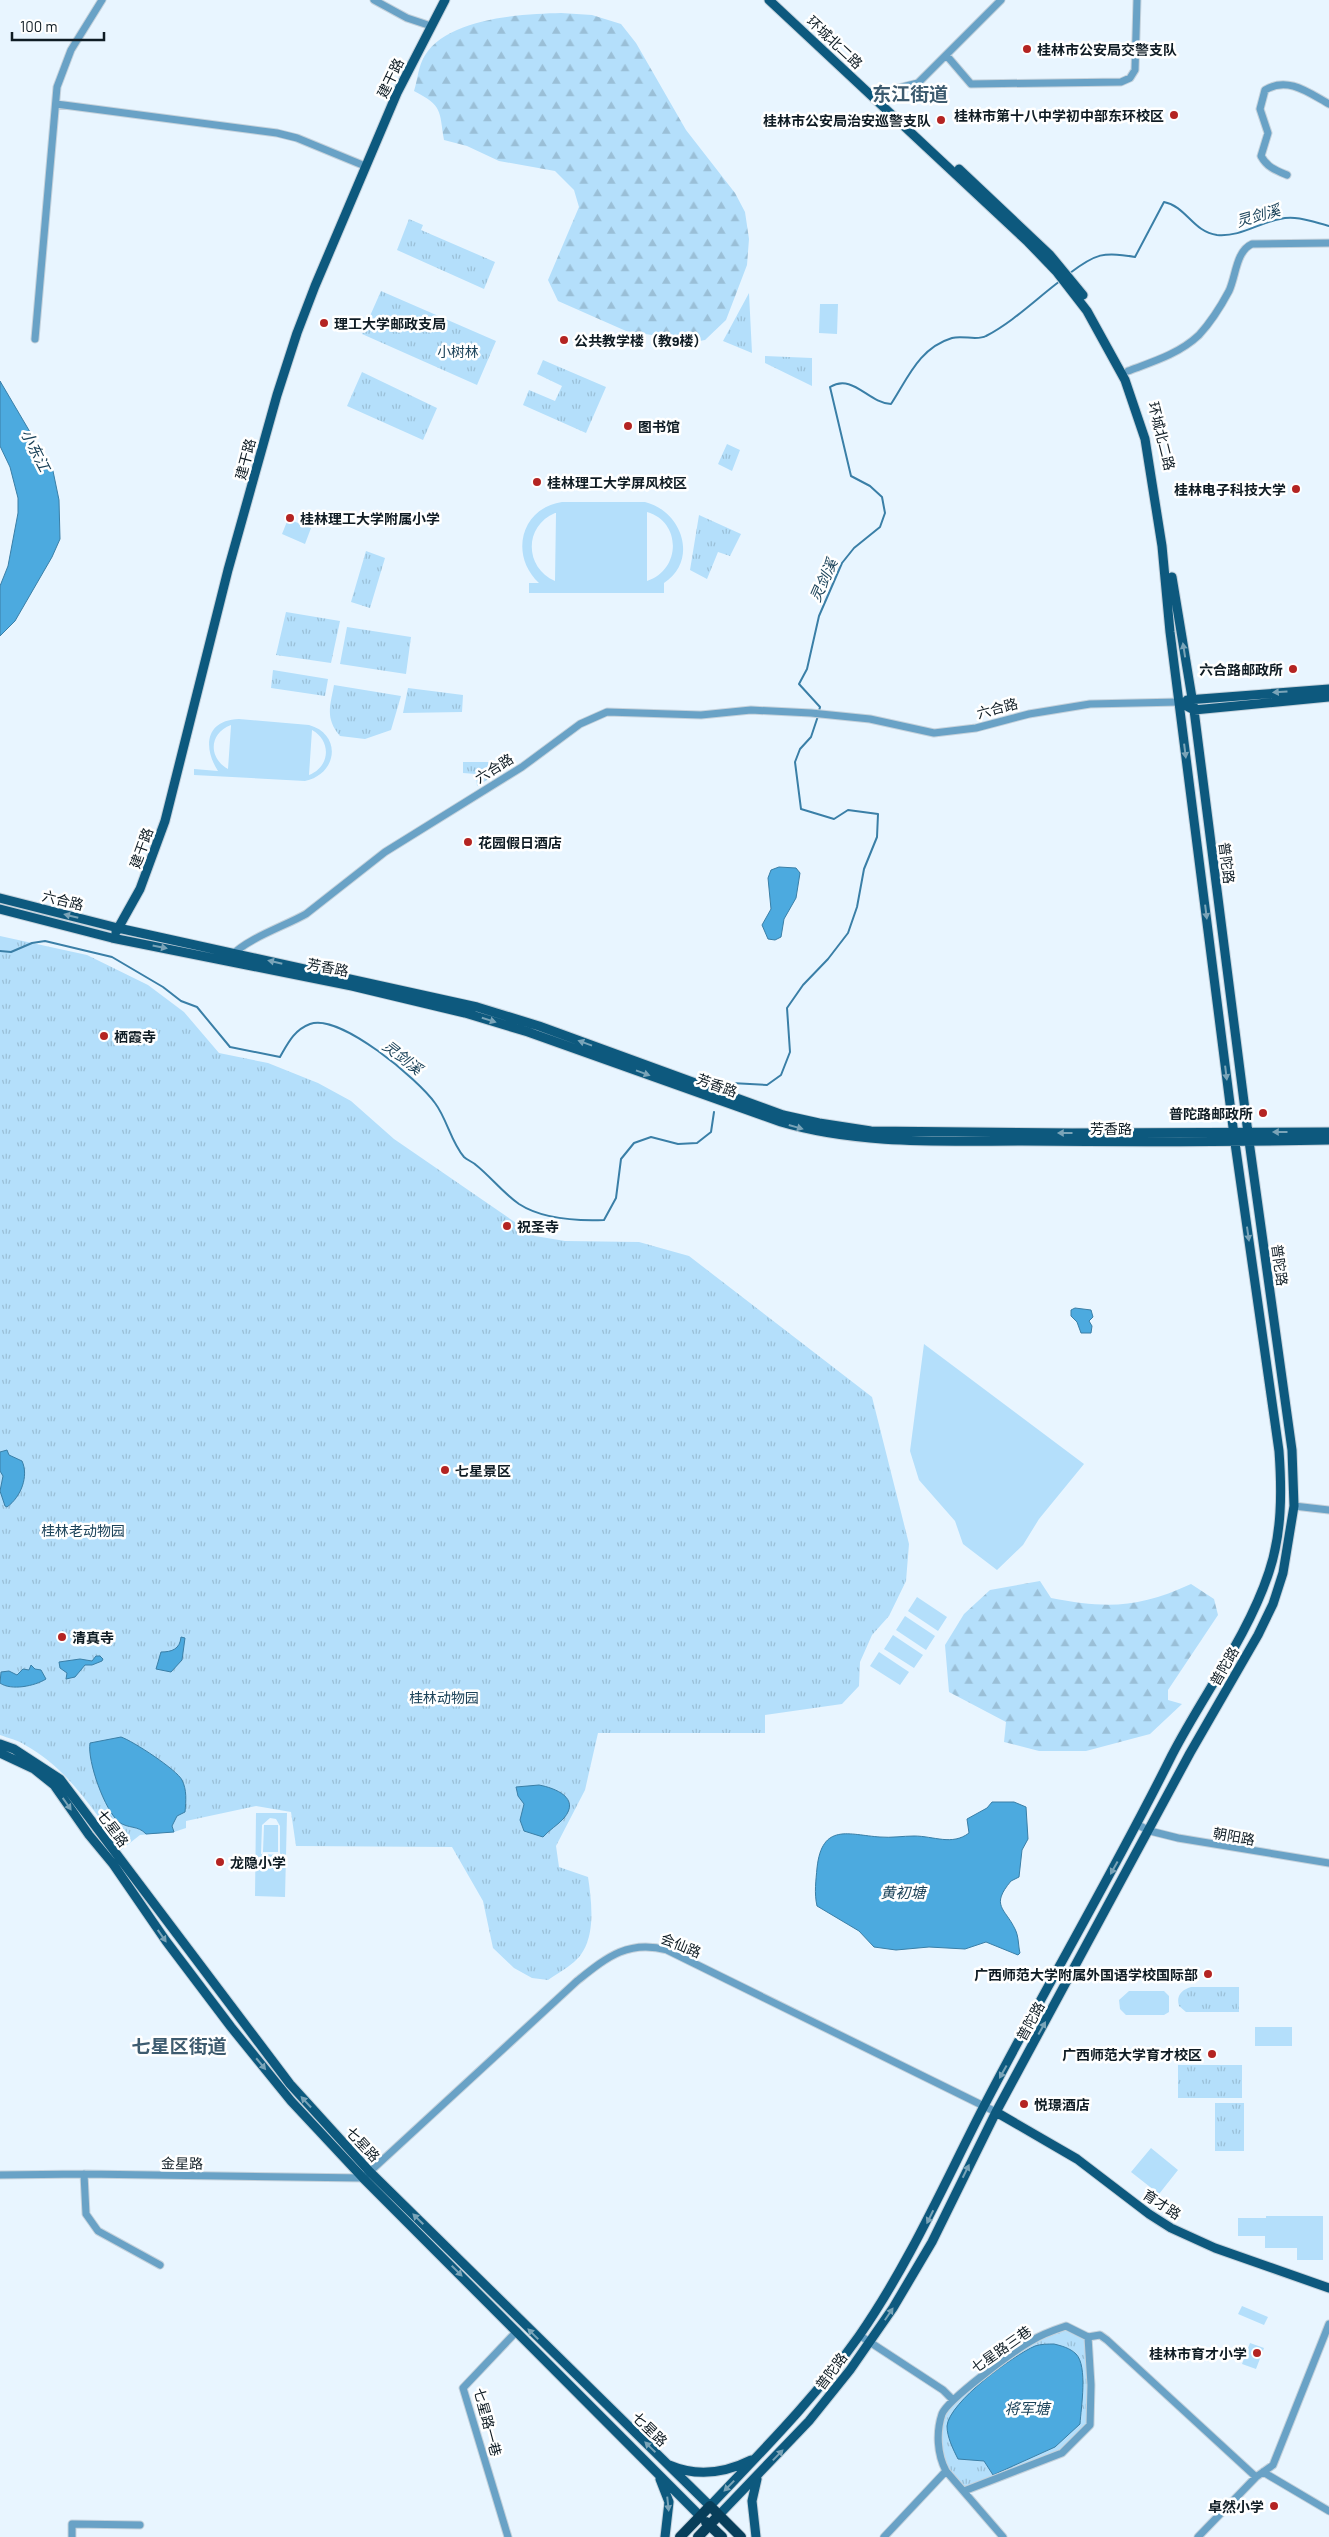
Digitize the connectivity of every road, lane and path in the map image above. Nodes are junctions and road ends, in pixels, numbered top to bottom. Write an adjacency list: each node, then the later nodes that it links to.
1 (102, 0): 11 (street)
2 (374, 0): 8 (street)
3 (445, 0): 8 (main road, 建干路)
4 (769, 0): 10 (main road, 环城北二路)
5 (778, 0): 10 (main road, 环城北二路)
6 (1001, 0): 9 (street)
7 (1137, 0): 9 (street)
8 (431, 26): 13 (main road, 建干路)
9 (947, 56): 10 (street)
10 (876, 96): 16 (main road, 环城北二路)
11 (56, 104): 13 (street); 17 (street)
12 (1329, 104): 14 (street)
13 (365, 166): 26 (main road, 建干路)
14 (1287, 174)
15 (1329, 243): 18 (street)
16 (1074, 287): 18 (main road, 环城北二路); 22 (main road, 环城北二路)
17 (35, 339)
18 (1128, 371): 21 (main road, 环城北二路, one-way to 18)
19 (1329, 689): 21 (main road, one-way to 21)
20 (1329, 697): 23 (main road)
21 (1192, 698): 22 (main road); 23 (main road, 普陀路)
22 (1179, 702): 23 (main road); 28 (street, 六合路); 31 (main road, 普陀路, one-way to 31)
23 (1194, 710): 32 (main road, 普陀路)
24 (0, 898): 26 (main road, 六合路, one-way to 24)
25 (0, 909): 27 (main road, 六合路)
26 (118, 928): 27 (main road, 建干路); 28 (main road, 芳香路)
27 (112, 938): 29 (main road, 芳香路, one-way to 29)
28 (234, 952): 29 (street, 六合路); 31 (main road, 芳香路, one-way to 28)
29 (227, 961): 34 (main road, 芳香路, one-way to 34)
30 (1329, 1132): 32 (main road, 芳香路, one-way to 32)
31 (1234, 1133): 32 (main road, 芳香路); 34 (main road, 普陀路)
32 (1248, 1137): 33 (main road, 芳香路); 34 (main road, 芳香路); 35 (main road, 普陀路)
33 (1329, 1140)
34 (1235, 1142): 39 (main road, 普陀路, one-way to 39)
35 (1294, 1506): 36 (street); 40 (main road, 普陀路)
36 (1329, 1510)
37 (0, 1744): 46 (main road, 七星路, one-way to 37)
38 (0, 1753): 46 (main road, 七星路, one-way to 46)
39 (1138, 1825): 40 (street, 朝阳路); 42 (main road, 普陀路, one-way to 42)
40 (1150, 1831): 41 (street, 朝阳路); 43 (main road, 普陀路, one-way to 40)
41 (1329, 1862)
42 (984, 2106): 43 (street, 会仙路); 46 (street, 会仙路); 51 (main road, 普陀路, one-way to 51)
43 (996, 2112): 48 (main road, 育才路); 53 (main road, 普陀路, one-way to 43)
44 (84, 2174): 45 (street, 金星路); 46 (street, 金星路); 47 (street)
45 (0, 2175)
46 (367, 2175): 50 (main road, 七星路, one-way to 50); 56 (main road, 七星路, one-way to 46)
47 (160, 2265)
48 (1329, 2288)
49 (1329, 2324): 59 (street)
50 (517, 2331): 58 (main road, 七星路); 70 (street, 七星路一巷)
51 (859, 2335): 53 (street); 55 (main road, 普陀路)
52 (1088, 2337): 54 (street, 七星路三巷); 61 (street, 七星路三巷); 62 (street)
53 (870, 2342): 54 (street); 60 (main road, 普陀路, one-way to 53)
54 (953, 2400): 57 (street, 七星路三巷)
55 (758, 2456): 56 (main road); 63 (main road, 普陀路, one-way to 63)
56 (666, 2463): 63 (main road, 七星路)
57 (946, 2471): 62 (street); 77 (street)
58 (657, 2472): 66 (main road, 七星路); 71 (main road, one-way to 71)
59 (1263, 2472): 61 (street); 64 (street)
60 (759, 2475): 65 (main road, 普陀路); 76 (main road)
61 (1256, 2477): 79 (street)
62 (964, 2491): 78 (street)
63 (710, 2506): 65 (highway, 七星路); 66 (highway)
64 (1329, 2511)
65 (719, 2515): 68 (highway); 75 (highway, 七星路)
66 (700, 2516): 68 (highway, 七星路); 72 (highway)
67 (140, 2525): 69 (street)
68 (709, 2525): 73 (highway); 74 (highway, 七星路)
69 (72, 2537)
70 (508, 2537)
71 (664, 2537)
72 (680, 2537)
73 (698, 2537)
74 (722, 2537)
75 (741, 2537)
76 (756, 2537)
77 (884, 2537)
78 (1003, 2537)
79 (1198, 2537)

